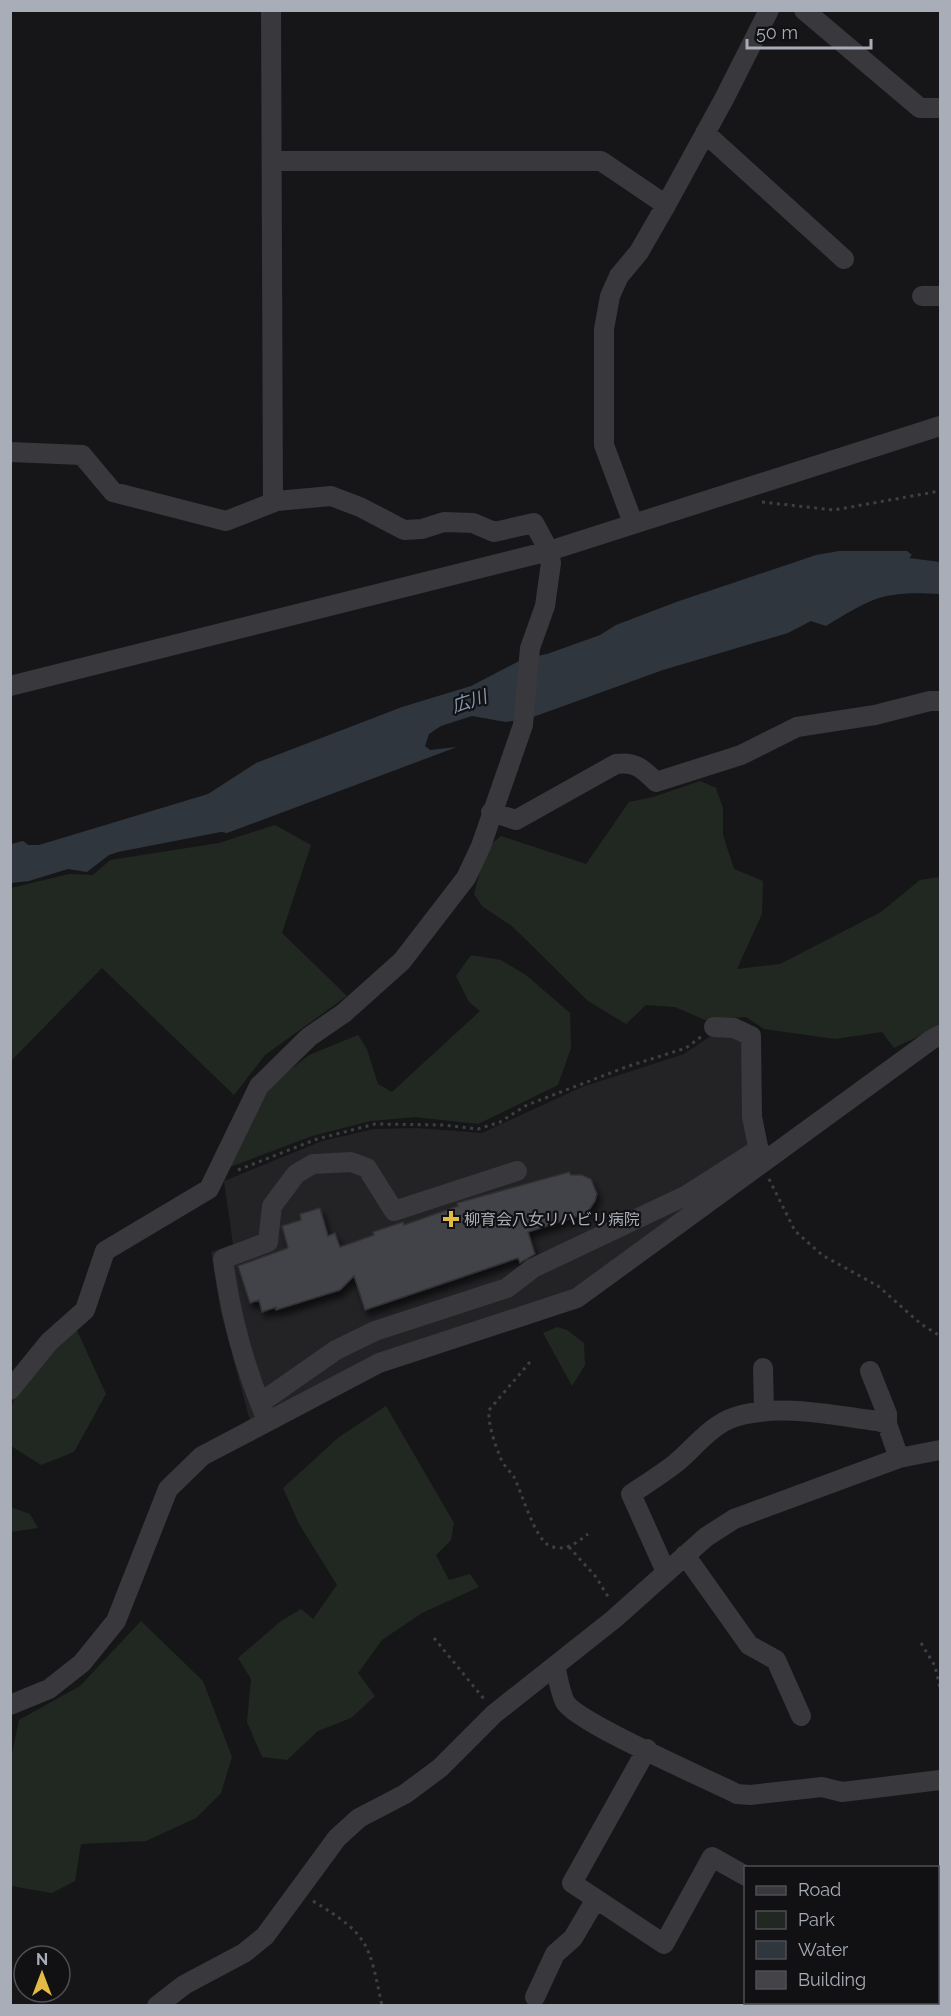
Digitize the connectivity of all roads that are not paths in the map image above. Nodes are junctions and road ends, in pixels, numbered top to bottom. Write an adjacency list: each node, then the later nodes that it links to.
1 (271, 10): 6 (street)
2 (769, 10): 5 (street)
3 (804, 10): 4 (street)
4 (940, 108)
5 (705, 133): 7 (street); 8 (street)
6 (272, 161): 7 (street); 11 (street)
7 (666, 205): 12 (street)
8 (844, 259)
9 (940, 426): 12 (street)
10 (10, 452): 11 (street)
11 (273, 503): 13 (street)
12 (633, 523): 13 (street)
13 (549, 551): 14 (street); 16 (street)
14 (10, 686)
15 (940, 701): 16 (street)
16 (491, 812): 23 (street)
17 (714, 1027): 19 (street)
18 (940, 1035): 19 (street)
19 (760, 1156): 25 (street); 25 (street)
20 (517, 1171): 25 (street)
21 (763, 1368): 24 (street)
22 (870, 1371): 26 (street)
23 (10, 1390)
24 (764, 1411): 26 (street); 30 (street)
25 (264, 1412): 32 (street)
26 (887, 1424): 28 (street)
27 (940, 1450): 28 (street)
28 (898, 1458): 29 (street)
29 (685, 1555): 30 (street); 33 (street)
30 (666, 1572): 31 (street)
31 (555, 1666): 34 (street); 39 (street)
32 (10, 1705)
33 (801, 1716)
34 (647, 1749): 35 (street); 37 (street)
35 (940, 1780)
36 (744, 1875): 37 (street)
37 (596, 1899): 38 (street)
38 (535, 1997)
39 (157, 2006)

